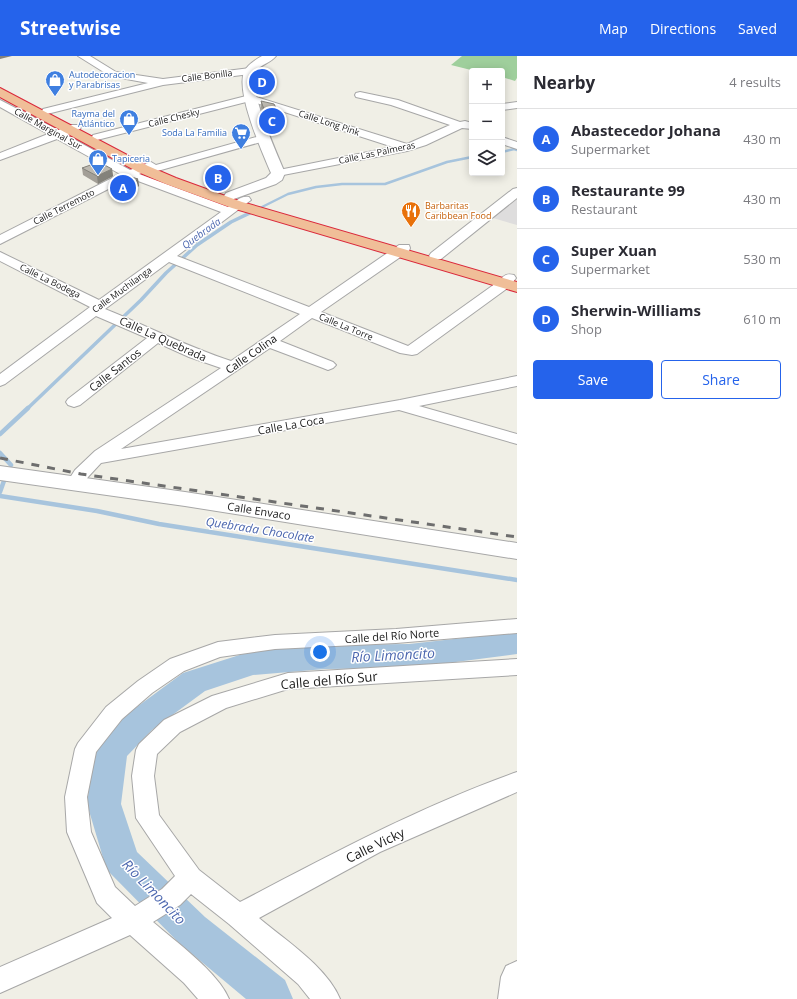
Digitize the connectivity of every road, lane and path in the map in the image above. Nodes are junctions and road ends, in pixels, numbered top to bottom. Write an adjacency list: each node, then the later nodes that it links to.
1 (83, 56): 4 (street)
2 (270, 56): 3 (street)
3 (250, 71): 4 (street, Calle Bonilla); 7 (street)
4 (163, 82): 10 (street)
5 (3, 95): 10 (highway); 13 (highway)
6 (360, 95): 12 (street)
7 (250, 98): 14 (street, Calle Chesky); 15 (street); 18 (street, Calle Long Pink)
8 (517, 105): 9 (street)
9 (505, 107)
10 (47, 111): 13 (highway)
11 (469, 117): 12 (street, Calle Las Palmeras)
12 (464, 125): 18 (street, Calle Las Palmeras)
13 (67, 130): 14 (highway); 19 (street); 20 (highway); 22 (street, Calle Marginal Sur)
14 (97, 137): 20 (highway)
15 (264, 138): 20 (street, Calle Terremoto); 21 (street)
16 (505, 141): 17 (street)
17 (517, 146)
18 (407, 148): 21 (street, Calle Las Palmeras)
19 (0, 158)
20 (150, 167): 22 (street, Calle Terremoto); 25 (highway)
21 (278, 173): 25 (street)
22 (129, 174): 25 (street, Calle Marginal Sur); 27 (street, Calle Terremoto)
23 (517, 192): 24 (street)
24 (502, 203): 26 (street); 30 (street)
25 (240, 204): 28 (highway); 31 (street, Calle Muchilanga)
26 (517, 207)
27 (0, 240)
28 (401, 250): 30 (highway); 32 (highway); 34 (street, Calle Colina)
29 (0, 256): 33 (street, Calle La Bodega)
30 (436, 256): 32 (highway)
31 (170, 257): 33 (street, Calle Muchilanga); 34 (street, Calle La Torre)
32 (512, 282): 34 (street, Calle La Torre)
33 (100, 310): 35 (street, Calle La Quebrada); 39 (street, Calle Muchilanga)
34 (312, 313): 36 (street, Calle Colina)
35 (157, 337): 38 (street, Calle La Quebrada); 41 (street, Calle Santos)
36 (268, 342): 37 (street); 38 (street, Calle Colina)
37 (328, 365)
38 (233, 367): 44 (street, Calle Colina)
39 (0, 381)
40 (517, 381): 42 (street, Calle La Coca)
41 (74, 402)
42 (400, 405): 43 (street); 44 (street, Calle La Coca)
43 (517, 439)
44 (96, 459): 46 (street)
45 (0, 472): 46 (street, Calle Envaco)
46 (75, 484): 47 (street, Calle Envaco)
47 (517, 551)
48 (517, 626): 52 (street, Calle del Río Norte)
49 (517, 667): 51 (street, Calle del Río Sur)
50 (517, 782): 53 (street, Calle Vicky)
51 (190, 878): 52 (street); 53 (street, Calle del Río Sur)
52 (140, 916): 55 (street); 56 (street, Calle del Río Norte)
53 (238, 916): 57 (street, Calle del Río Sur)
54 (517, 977): 58 (street)
55 (0, 980)
56 (216, 999)
57 (327, 999)
58 (514, 999)

